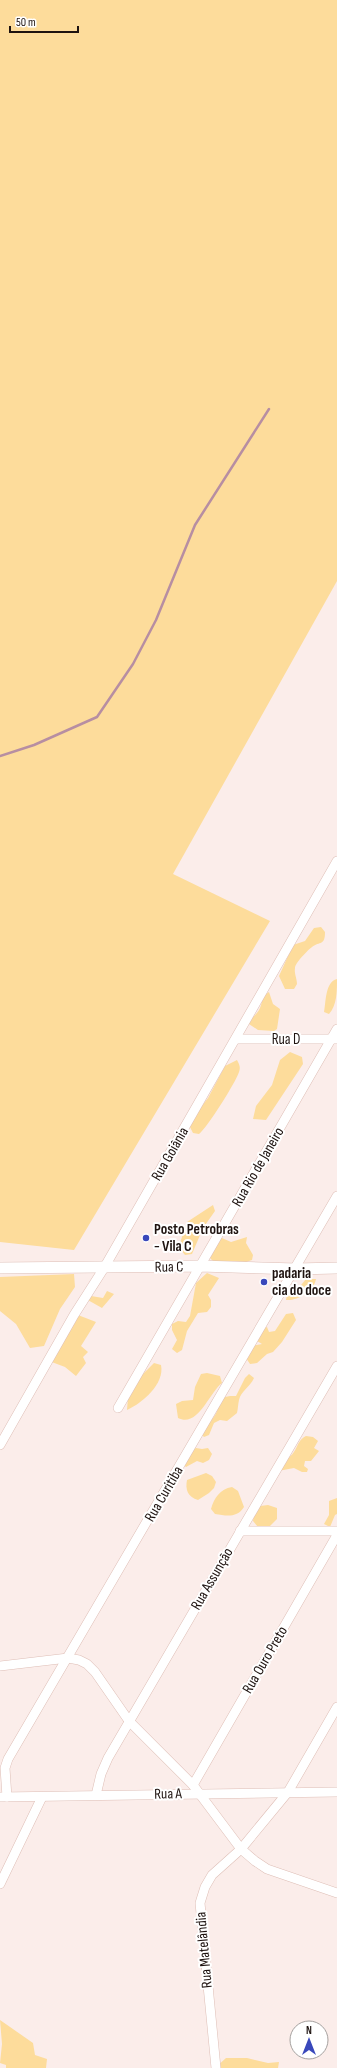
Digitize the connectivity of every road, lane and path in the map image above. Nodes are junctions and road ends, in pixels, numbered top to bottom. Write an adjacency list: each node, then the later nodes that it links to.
1 (337, 861): 3 (street, Rua Goiânia)
2 (337, 1029): 4 (street, Rua Rio de Janeiro)
3 (236, 1039): 4 (street, Rua D); 8 (street, Rua Goiânia)
4 (334, 1039): 6 (street, Rua Rio de Janeiro)
5 (337, 1196): 10 (street, Rua Curitiba)
6 (200, 1266): 8 (street, Rua C); 10 (street, Rua C); 12 (street, Rua Rio de Janeiro)
7 (0, 1268): 8 (street, Rua C)
8 (104, 1268): 13 (street, Rua Goiânia)
9 (337, 1268): 10 (street, Rua C)
10 (296, 1269): 17 (street, Rua Curitiba)
11 (337, 1366): 14 (street, Rua Assunção)
12 (118, 1408)
13 (0, 1445)
14 (240, 1530): 15 (street); 20 (street, Rua Assunção)
15 (337, 1531)
16 (337, 1535): 21 (street, Rua Ouro Preto)
17 (68, 1658): 18 (street); 20 (street); 26 (street, Rua Curitiba)
18 (0, 1666)
19 (337, 1707): 22 (street, Rua Matelândia)
20 (129, 1721): 21 (street); 24 (street, Rua Assunção)
21 (196, 1789): 22 (street, Rua A); 24 (street, Rua A); 27 (street)
22 (288, 1792): 23 (street, Rua A); 27 (street, Rua Matelândia)
23 (337, 1792)
24 (96, 1795): 25 (street, Rua A)
25 (42, 1796): 26 (street, Rua A); 28 (street)
26 (4, 1797)
27 (242, 1848): 29 (street); 30 (street, Rua Matelândia)
28 (0, 1884)
29 (337, 1893)
30 (216, 2068)

